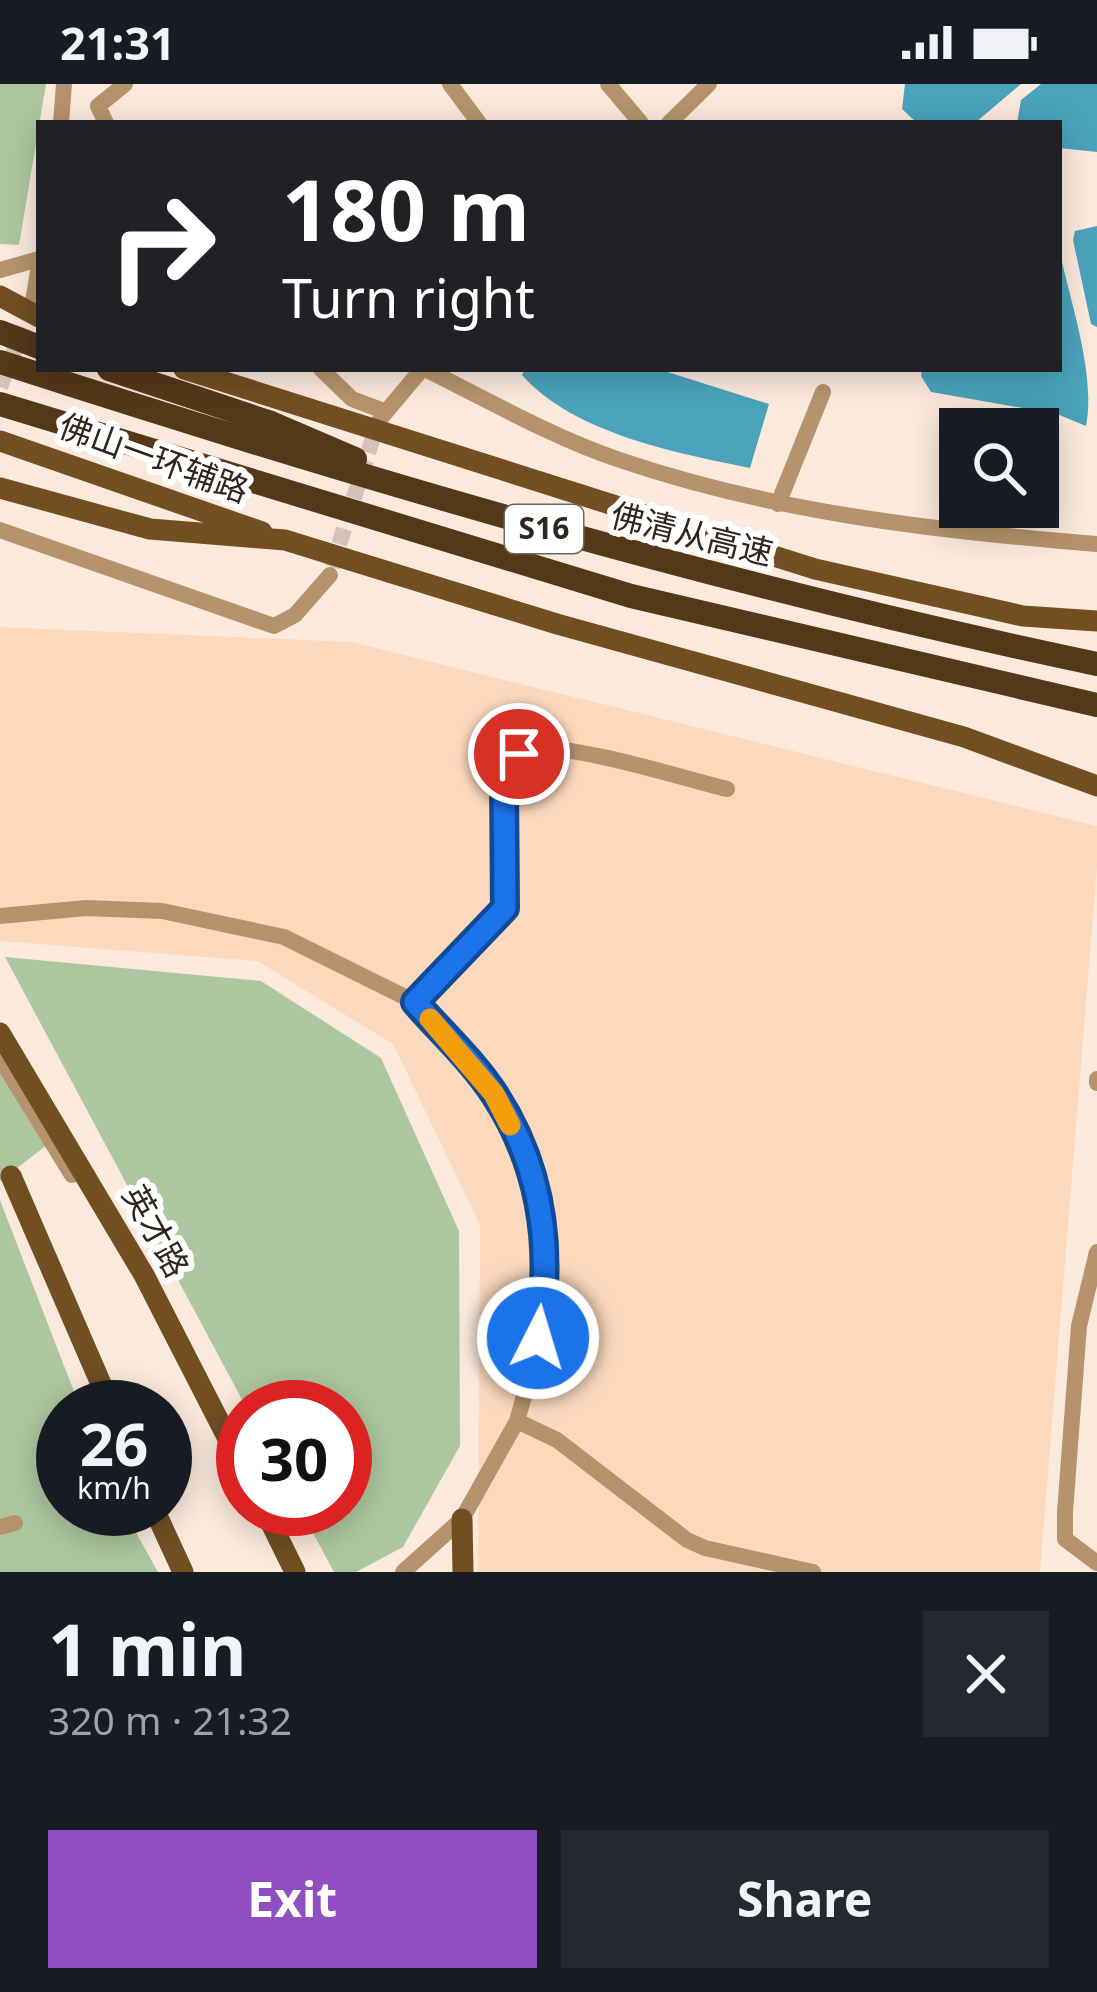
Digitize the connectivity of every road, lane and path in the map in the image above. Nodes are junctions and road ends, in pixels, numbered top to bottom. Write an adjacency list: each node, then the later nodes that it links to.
1 (64, 84): 6 (street)
2 (125, 84): 7 (street)
3 (450, 84): 8 (street)
4 (608, 84): 9 (street)
5 (709, 84): 10 (street)
6 (61, 120)
7 (105, 120)
8 (477, 120)
9 (638, 120)
10 (672, 120)
11 (36, 264): 12 (street)
12 (0, 270)
13 (0, 296): 14 (main road)
14 (35, 312)
15 (0, 332): 16 (highway)
16 (36, 346)
17 (0, 362): 27 (highway, 佛清从高速 / S16)
18 (118, 372): 27 (highway)
19 (193, 372): 33 (main road)
20 (421, 372): 22 (street)
21 (430, 372): 28 (street)
22 (340, 377)
23 (823, 392): 28 (street)
24 (0, 404): 35 (highway, S16)
25 (0, 441): 30 (main road, 佛山一环辅路)
26 (0, 488): 30 (main road)
27 (444, 499): 34 (highway, 佛清从高速 / S16)
28 (778, 504): 31 (street)
29 (0, 530): 32 (street)
30 (285, 540): 36 (main road)
31 (1097, 544)
32 (330, 575)
33 (1097, 621)
34 (1097, 664)
35 (1097, 705)
36 (1097, 786)
37 (727, 789): 39 (street)
38 (0, 916): 39 (street)
39 (415, 1002): 46 (street)
40 (0, 1033): 45 (main road, 英才路)
41 (0, 1058): 47 (street, 英才路)
42 (11, 1177): 44 (main road)
43 (1097, 1252): 51 (street)
44 (99, 1380)
45 (216, 1415)
46 (517, 1421): 48 (street); 56 (street)
47 (216, 1432)
48 (462, 1520): 54 (street); 55 (main road)
49 (166, 1536): 52 (main road)
50 (273, 1536): 53 (main road)
51 (1097, 1563)
52 (183, 1572)
53 (291, 1572)
54 (403, 1572)
55 (463, 1572)
56 (814, 1572)

